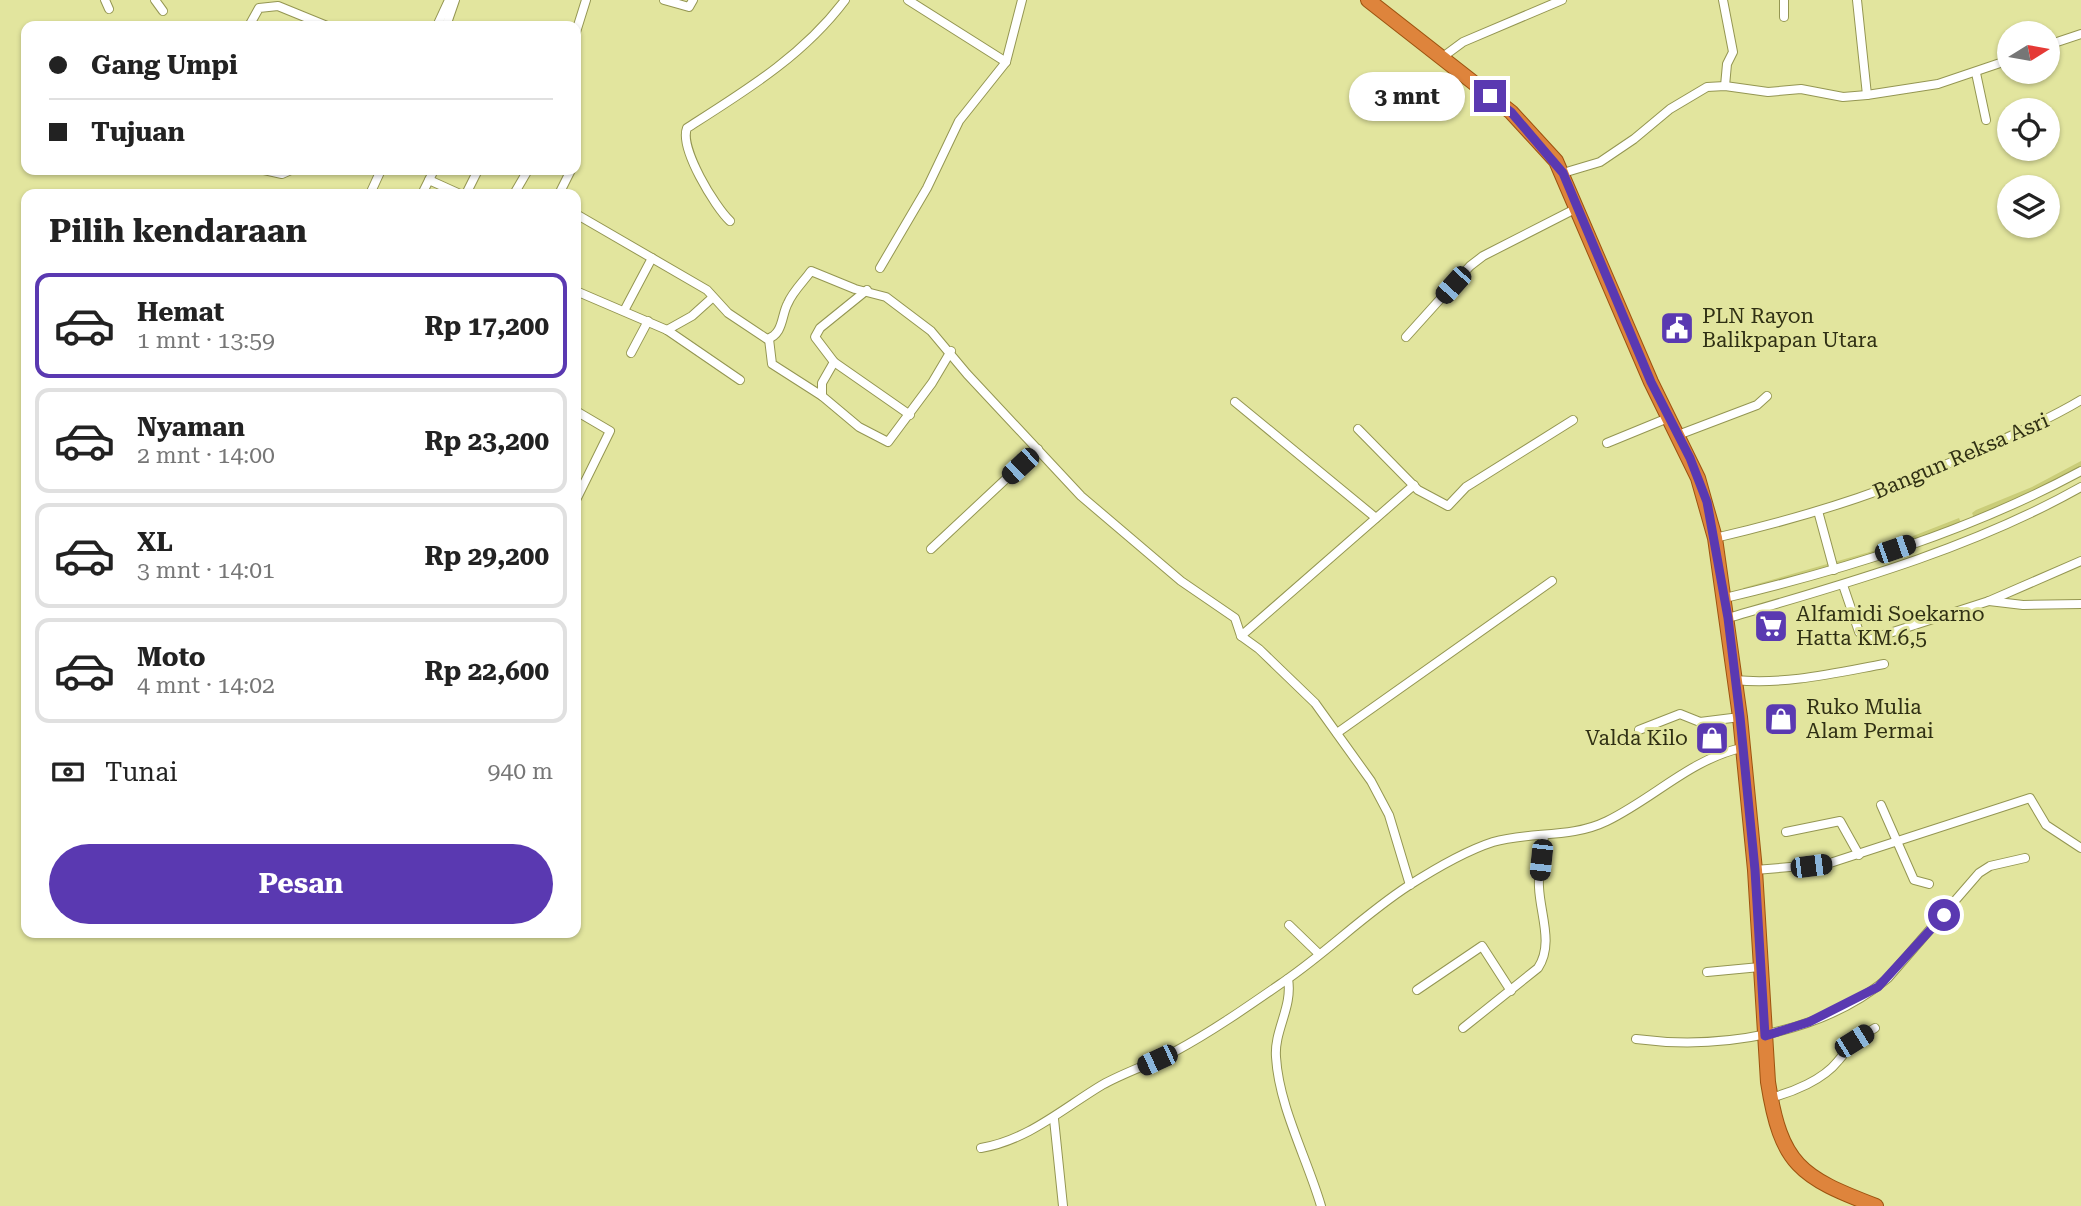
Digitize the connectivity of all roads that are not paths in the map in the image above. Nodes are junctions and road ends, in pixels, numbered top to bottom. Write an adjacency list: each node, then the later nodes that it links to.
1 (155, 0): 15 (street)
2 (449, 0): 19 (street)
3 (455, 0): 20 (street)
4 (586, 0): 21 (street)
5 (664, 0): 6 (street)
6 (693, 0)
7 (845, 0): 38 (street)
8 (908, 0): 25 (street)
9 (1022, 0): 25 (street)
10 (1368, 0): 24 (highway)
11 (1562, 0): 24 (street)
12 (1723, 0): 28 (street)
13 (1784, 0): 16 (street)
14 (1857, 0): 29 (street)
15 (163, 11)
16 (1784, 17)
17 (252, 21): 18 (street)
18 (304, 21)
19 (439, 21)
20 (448, 21)
21 (579, 21)
22 (2081, 34): 23 (street)
23 (2060, 41)
24 (1440, 59): 31 (highway)
25 (1006, 62): 40 (street)
26 (1997, 65): 27 (street)
27 (1976, 73): 29 (street); 30 (street)
28 (1726, 86): 29 (street); 31 (street)
29 (1867, 95)
30 (1986, 120)
31 (1563, 173): 36 (highway)
32 (432, 175): 33 (street)
33 (429, 180): 34 (street); 35 (street)
34 (424, 189)
35 (449, 189)
36 (1577, 208): 47 (street); 59 (highway)
37 (581, 217): 39 (street)
38 (730, 221)
39 (652, 258): 43 (street); 44 (street)
40 (880, 268)
41 (867, 290): 48 (street); 49 (street); 51 (street)
42 (581, 292): 44 (street)
43 (712, 298): 46 (street); 48 (street)
44 (625, 309): 45 (street)
45 (648, 321): 46 (street); 50 (street)
46 (667, 330): 52 (street)
47 (1406, 337)
48 (769, 339): 53 (street)
49 (951, 351): 58 (street); 64 (street)
50 (631, 353)
51 (834, 362): 53 (street); 58 (street)
52 (740, 380)
53 (822, 396): 58 (street)
54 (1767, 396): 62 (street)
55 (2081, 400): 69 (street, Bangun Reksa Asri)
56 (1235, 402): 70 (street)
57 (581, 414): 68 (street)
58 (910, 415)
59 (1668, 418): 62 (highway); 63 (street)
60 (1573, 420): 66 (street)
61 (1358, 429): 66 (street)
62 (1678, 435): 72 (highway)
63 (1607, 443)
64 (1038, 449): 74 (street); 83 (street)
65 (2081, 471): 71 (street)
66 (1414, 485): 70 (street)
67 (2081, 487): 73 (street)
68 (581, 490)
69 (1818, 511): 72 (street, Bangun Reksa Asri); 76 (street)
70 (1377, 518): 83 (street)
71 (1965, 524): 73 (street); 76 (street)
72 (1715, 538): 79 (highway)
73 (1970, 540): 78 (street)
74 (931, 550)
75 (2081, 561): 80 (street)
76 (1835, 569): 79 (street)
77 (1552, 582): 88 (street)
78 (1843, 585): 80 (street); 82 (street)
79 (1724, 598): 82 (highway)
80 (1989, 601): 81 (street)
81 (2081, 604)
82 (1728, 618): 85 (highway)
83 (1241, 636): 88 (street)
84 (1884, 664): 85 (street)
85 (1735, 680): 86 (highway)
86 (1740, 717): 87 (street); 89 (highway)
87 (1639, 730)
88 (1337, 733): 99 (street)
89 (1741, 748): 92 (street); 97 (highway)
90 (1881, 805): 93 (street)
91 (1786, 832): 95 (street)
92 (1544, 836): 99 (street); 106 (street)
93 (1898, 840): 94 (street); 95 (street); 98 (street)
94 (2081, 848)
95 (1859, 855): 97 (street)
96 (2025, 858): 109 (street)
97 (1755, 870): 102 (highway)
98 (1929, 884)
99 (1410, 885): 101 (street)
100 (1289, 925): 101 (street)
101 (1318, 953): 104 (street)
102 (1760, 967): 103 (street); 109 (highway)
103 (1707, 972)
104 (1288, 979): 112 (street); 115 (street)
105 (1417, 990): 106 (street)
106 (1511, 991): 107 (street)
107 (1463, 1028)
108 (1875, 1028): 111 (street)
109 (1765, 1036): 110 (street); 111 (highway)
110 (1636, 1039)
111 (1770, 1098): 116 (highway)
112 (1054, 1119): 113 (street); 114 (street)
113 (981, 1148)
114 (1063, 1206)
115 (1321, 1206)
116 (1875, 1206)

